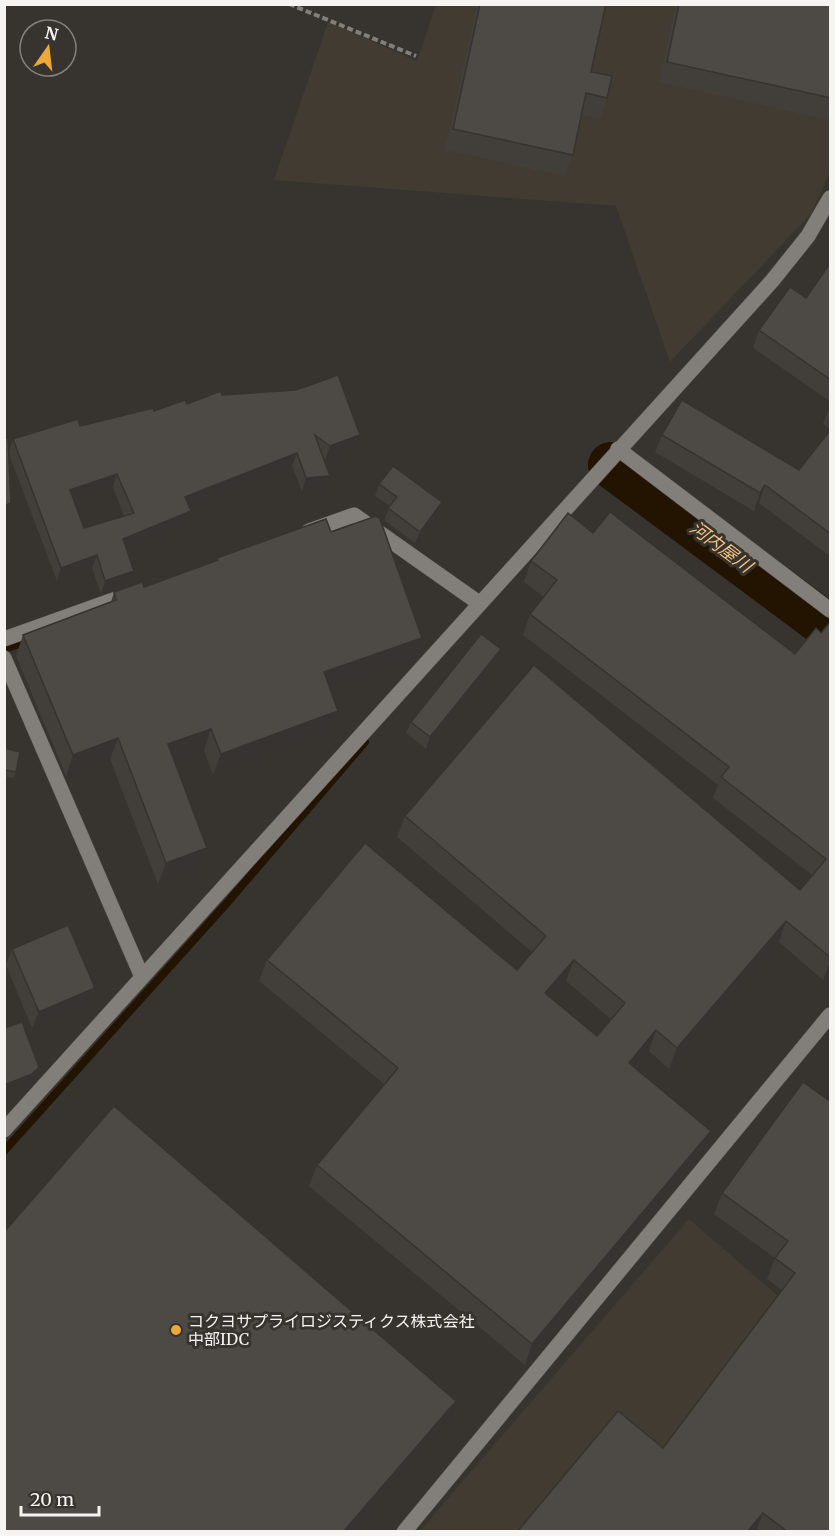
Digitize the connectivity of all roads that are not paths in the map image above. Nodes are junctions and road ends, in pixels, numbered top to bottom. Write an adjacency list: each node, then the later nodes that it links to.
1 (831, 198): 2 (street)
2 (618, 449): 5 (street); 6 (street)
3 (298, 535): 5 (street)
4 (143, 589): 7 (street)
5 (479, 603): 9 (street)
6 (831, 610)
7 (4, 639)
8 (4, 658): 9 (street)
9 (142, 978): 11 (street)
10 (831, 1015): 12 (street)
11 (4, 1130)
12 (404, 1532)

